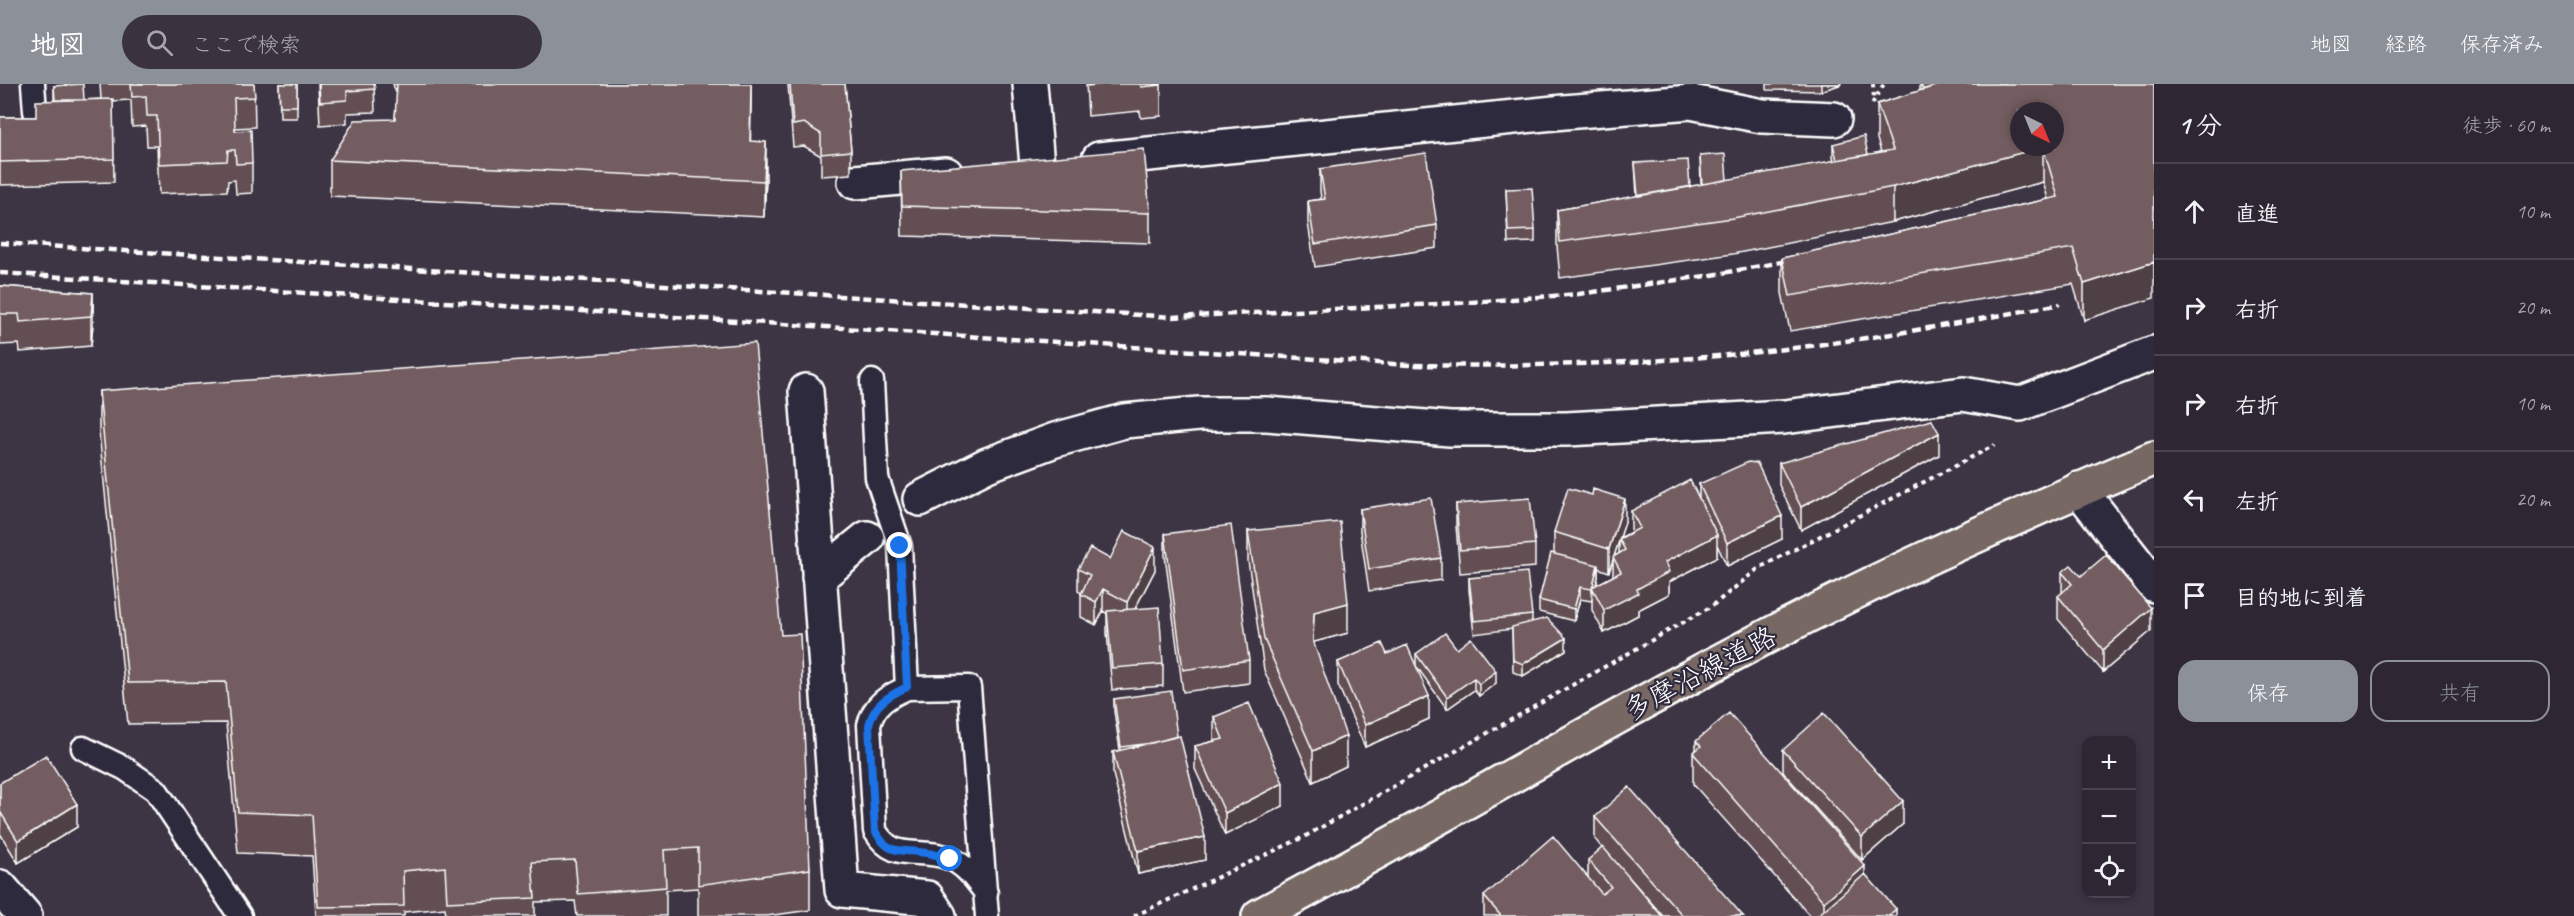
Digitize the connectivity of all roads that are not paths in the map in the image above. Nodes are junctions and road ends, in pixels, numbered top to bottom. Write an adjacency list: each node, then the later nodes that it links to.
1 (33, 84): 4 (lane)
2 (1029, 84): 6 (street)
3 (1563, 98): 5 (street); 6 (street)
4 (35, 111)
5 (1834, 119)
6 (1037, 165): 7 (street)
7 (855, 182)
8 (2154, 353): 13 (street)
9 (872, 381): 17 (lane)
10 (806, 391): 15 (street)
11 (2154, 458): 12 (main road, 多摩沿線道路)
12 (2079, 489): 16 (street); 25 (main road, 多摩沿線道路)
13 (920, 499)
14 (867, 538): 15 (street)
15 (819, 577): 23 (street)
16 (2154, 585)
17 (907, 687): 20 (lane); 20 (lane)
18 (83, 748): 22 (lane)
19 (0, 887): 21 (street)
20 (986, 893): 24 (lane)
21 (25, 916)
22 (240, 916)
23 (939, 916)
24 (987, 916)
25 (1259, 916)

